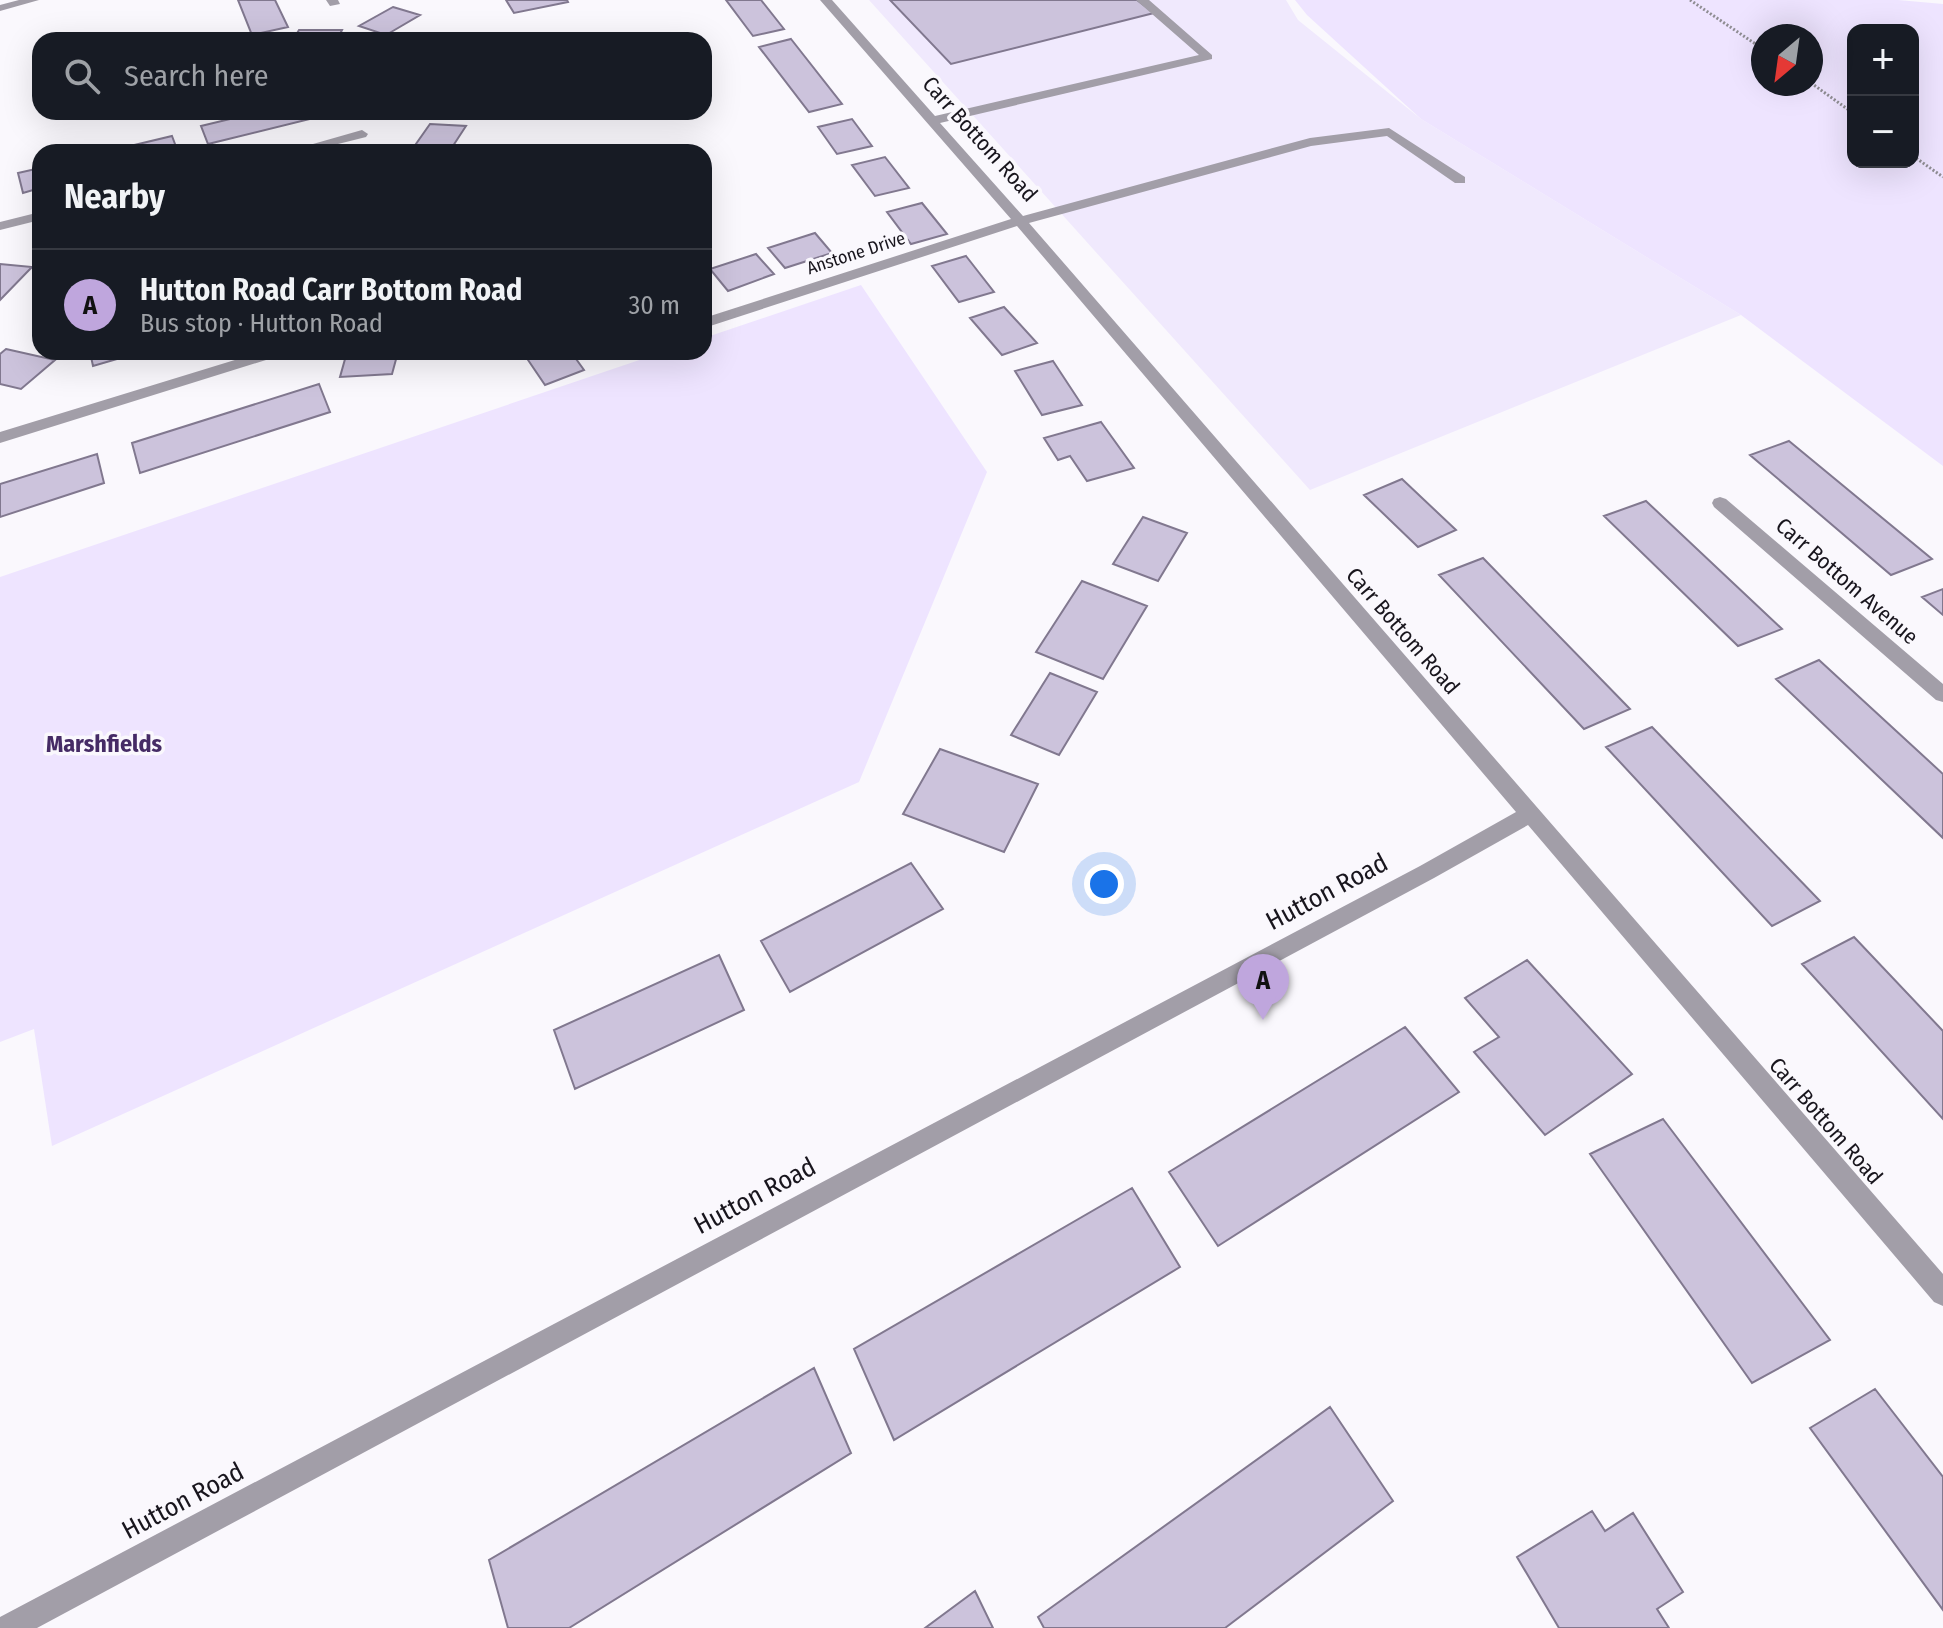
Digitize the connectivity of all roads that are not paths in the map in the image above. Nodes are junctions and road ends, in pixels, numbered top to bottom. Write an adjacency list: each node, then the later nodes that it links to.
1 (33, 0): 4 (street)
2 (826, 0): 5 (street, Carr Bottom Road)
3 (1142, 0): 5 (street)
4 (0, 8)
5 (931, 121): 10 (street, Carr Bottom Road)
6 (362, 134): 7 (street)
7 (323, 144)
8 (1460, 180): 10 (street, Anstone Drive)
9 (32, 218): 11 (street)
10 (1020, 221): 12 (street, Anstone Drive); 17 (street, Carr Bottom Road)
11 (0, 226)
12 (712, 320)
13 (251, 360): 14 (street)
14 (0, 438)
15 (1720, 503): 16 (street, Carr Bottom Avenue)
16 (1943, 695)
17 (1528, 815): 18 (street, Carr Bottom Road); 19 (street, Hutton Road)
18 (1943, 1293)
19 (8, 1628)

